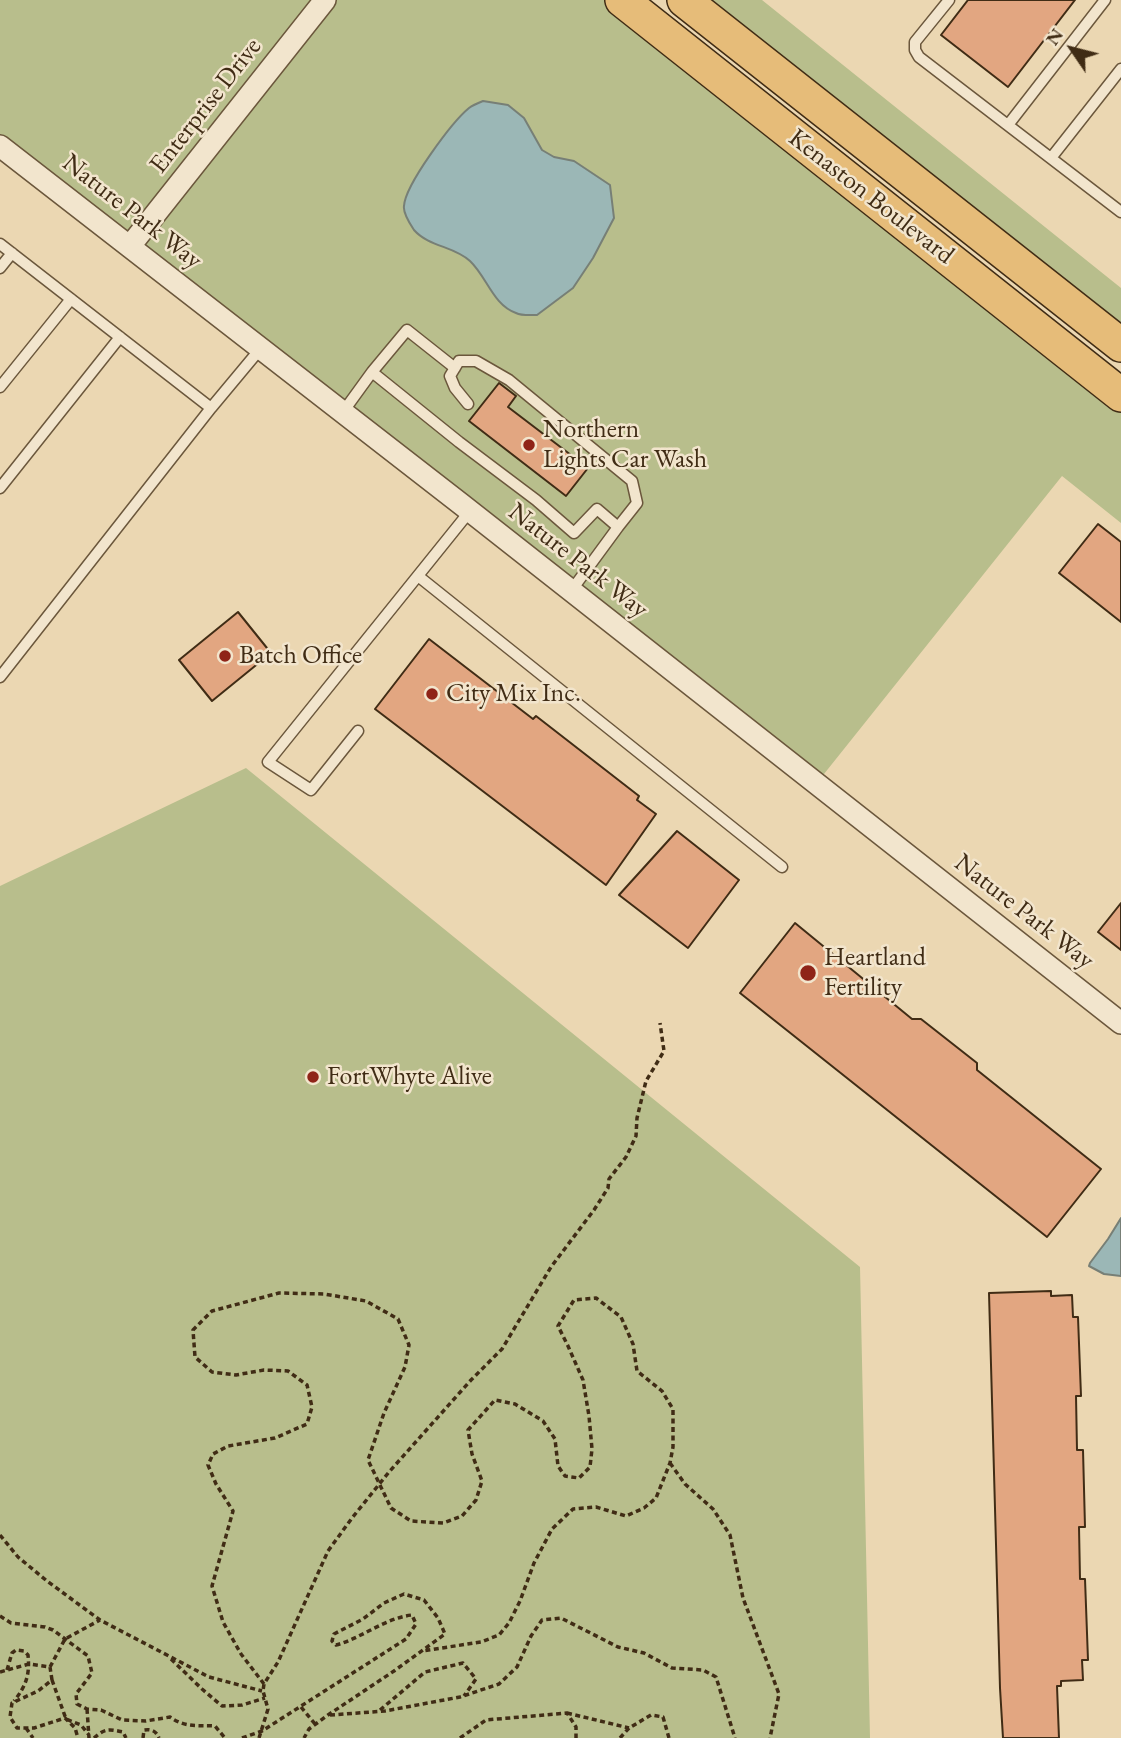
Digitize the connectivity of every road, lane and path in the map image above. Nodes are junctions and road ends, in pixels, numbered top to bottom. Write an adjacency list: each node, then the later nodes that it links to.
1 (325, 0): 12 (street, Enterprise Drive)
2 (622, 0): 22 (main road, Kenaston Boulevard)
3 (684, 0): 17 (main road, Kenaston Boulevard)
4 (949, 0): 7 (lane)
5 (1105, 0): 7 (lane)
6 (1121, 69): 9 (lane)
7 (1007, 125): 9 (lane)
8 (0, 146): 12 (street, Nature Park Way)
9 (1051, 158): 10 (lane)
10 (1121, 212)
11 (0, 244): 13 (lane)
12 (130, 246): 18 (street, Nature Park Way)
13 (12, 253): 14 (lane); 15 (lane)
14 (0, 268)
15 (71, 299): 16 (lane); 21 (lane)
16 (120, 337): 24 (lane); 26 (lane)
17 (1121, 345)
18 (261, 348): 24 (lane); 25 (street, Nature Park Way)
19 (455, 368): 20 (lane); 23 (lane); 28 (lane)
20 (372, 372): 25 (lane); 28 (lane)
21 (0, 387)
22 (1121, 395)
23 (468, 404)
24 (211, 408): 31 (lane)
25 (342, 412): 27 (street, Nature Park Way)
26 (0, 488)
27 (470, 511): 29 (lane); 30 (street, Nature Park Way)
28 (618, 527): 30 (lane)
29 (418, 576): 32 (lane); 33 (lane)
30 (570, 591): 35 (street, Nature Park Way)
31 (0, 677)
32 (358, 731)
33 (782, 867)
34 (660, 1023): 37 (path)
35 (1121, 1023)
36 (670, 1463): 37 (path); 42 (path); 79 (path)
37 (379, 1484): 49 (path); 49 (path)
38 (0, 1535): 40 (path)
39 (0, 1616): 41 (path)
40 (100, 1620): 41 (path); 43 (path)
41 (65, 1639): 45 (path); 55 (path)
42 (422, 1651): 54 (path); 58 (path)
43 (168, 1656): 50 (path); 52 (path)
44 (29, 1664): 45 (path); 46 (path); 46 (path); 53 (path)
45 (50, 1667): 48 (path)
46 (7, 1670): 47 (path)
47 (0, 1672)
48 (52, 1680): 53 (path); 59 (path)
49 (264, 1684): 50 (path)
50 (263, 1691): 52 (path)
51 (463, 1696): 56 (path); 56 (path); 78 (path)
52 (265, 1698): 63 (path)
53 (12, 1703): 61 (path)
54 (300, 1707): 60 (path); 63 (path)
55 (87, 1709): 64 (path); 70 (path)
56 (379, 1711): 58 (path)
57 (567, 1713): 62 (path); 74 (path); 75 (path)
58 (328, 1715): 60 (path)
59 (66, 1719): 61 (path); 64 (path); 66 (path)
60 (315, 1724): 73 (path)
61 (26, 1728): 65 (path)
62 (629, 1728): 76 (path); 77 (path)
63 (262, 1731): 71 (path); 72 (path)
64 (91, 1737): 67 (path)
65 (33, 1738)
66 (78, 1738)
67 (126, 1738)
68 (143, 1738): 69 (path)
69 (159, 1738)
70 (225, 1738)
71 (242, 1738)
72 (259, 1738)
73 (304, 1738)
74 (460, 1738)
75 (576, 1738)
76 (620, 1738)
77 (669, 1738)
78 (735, 1738)
79 (770, 1738)

